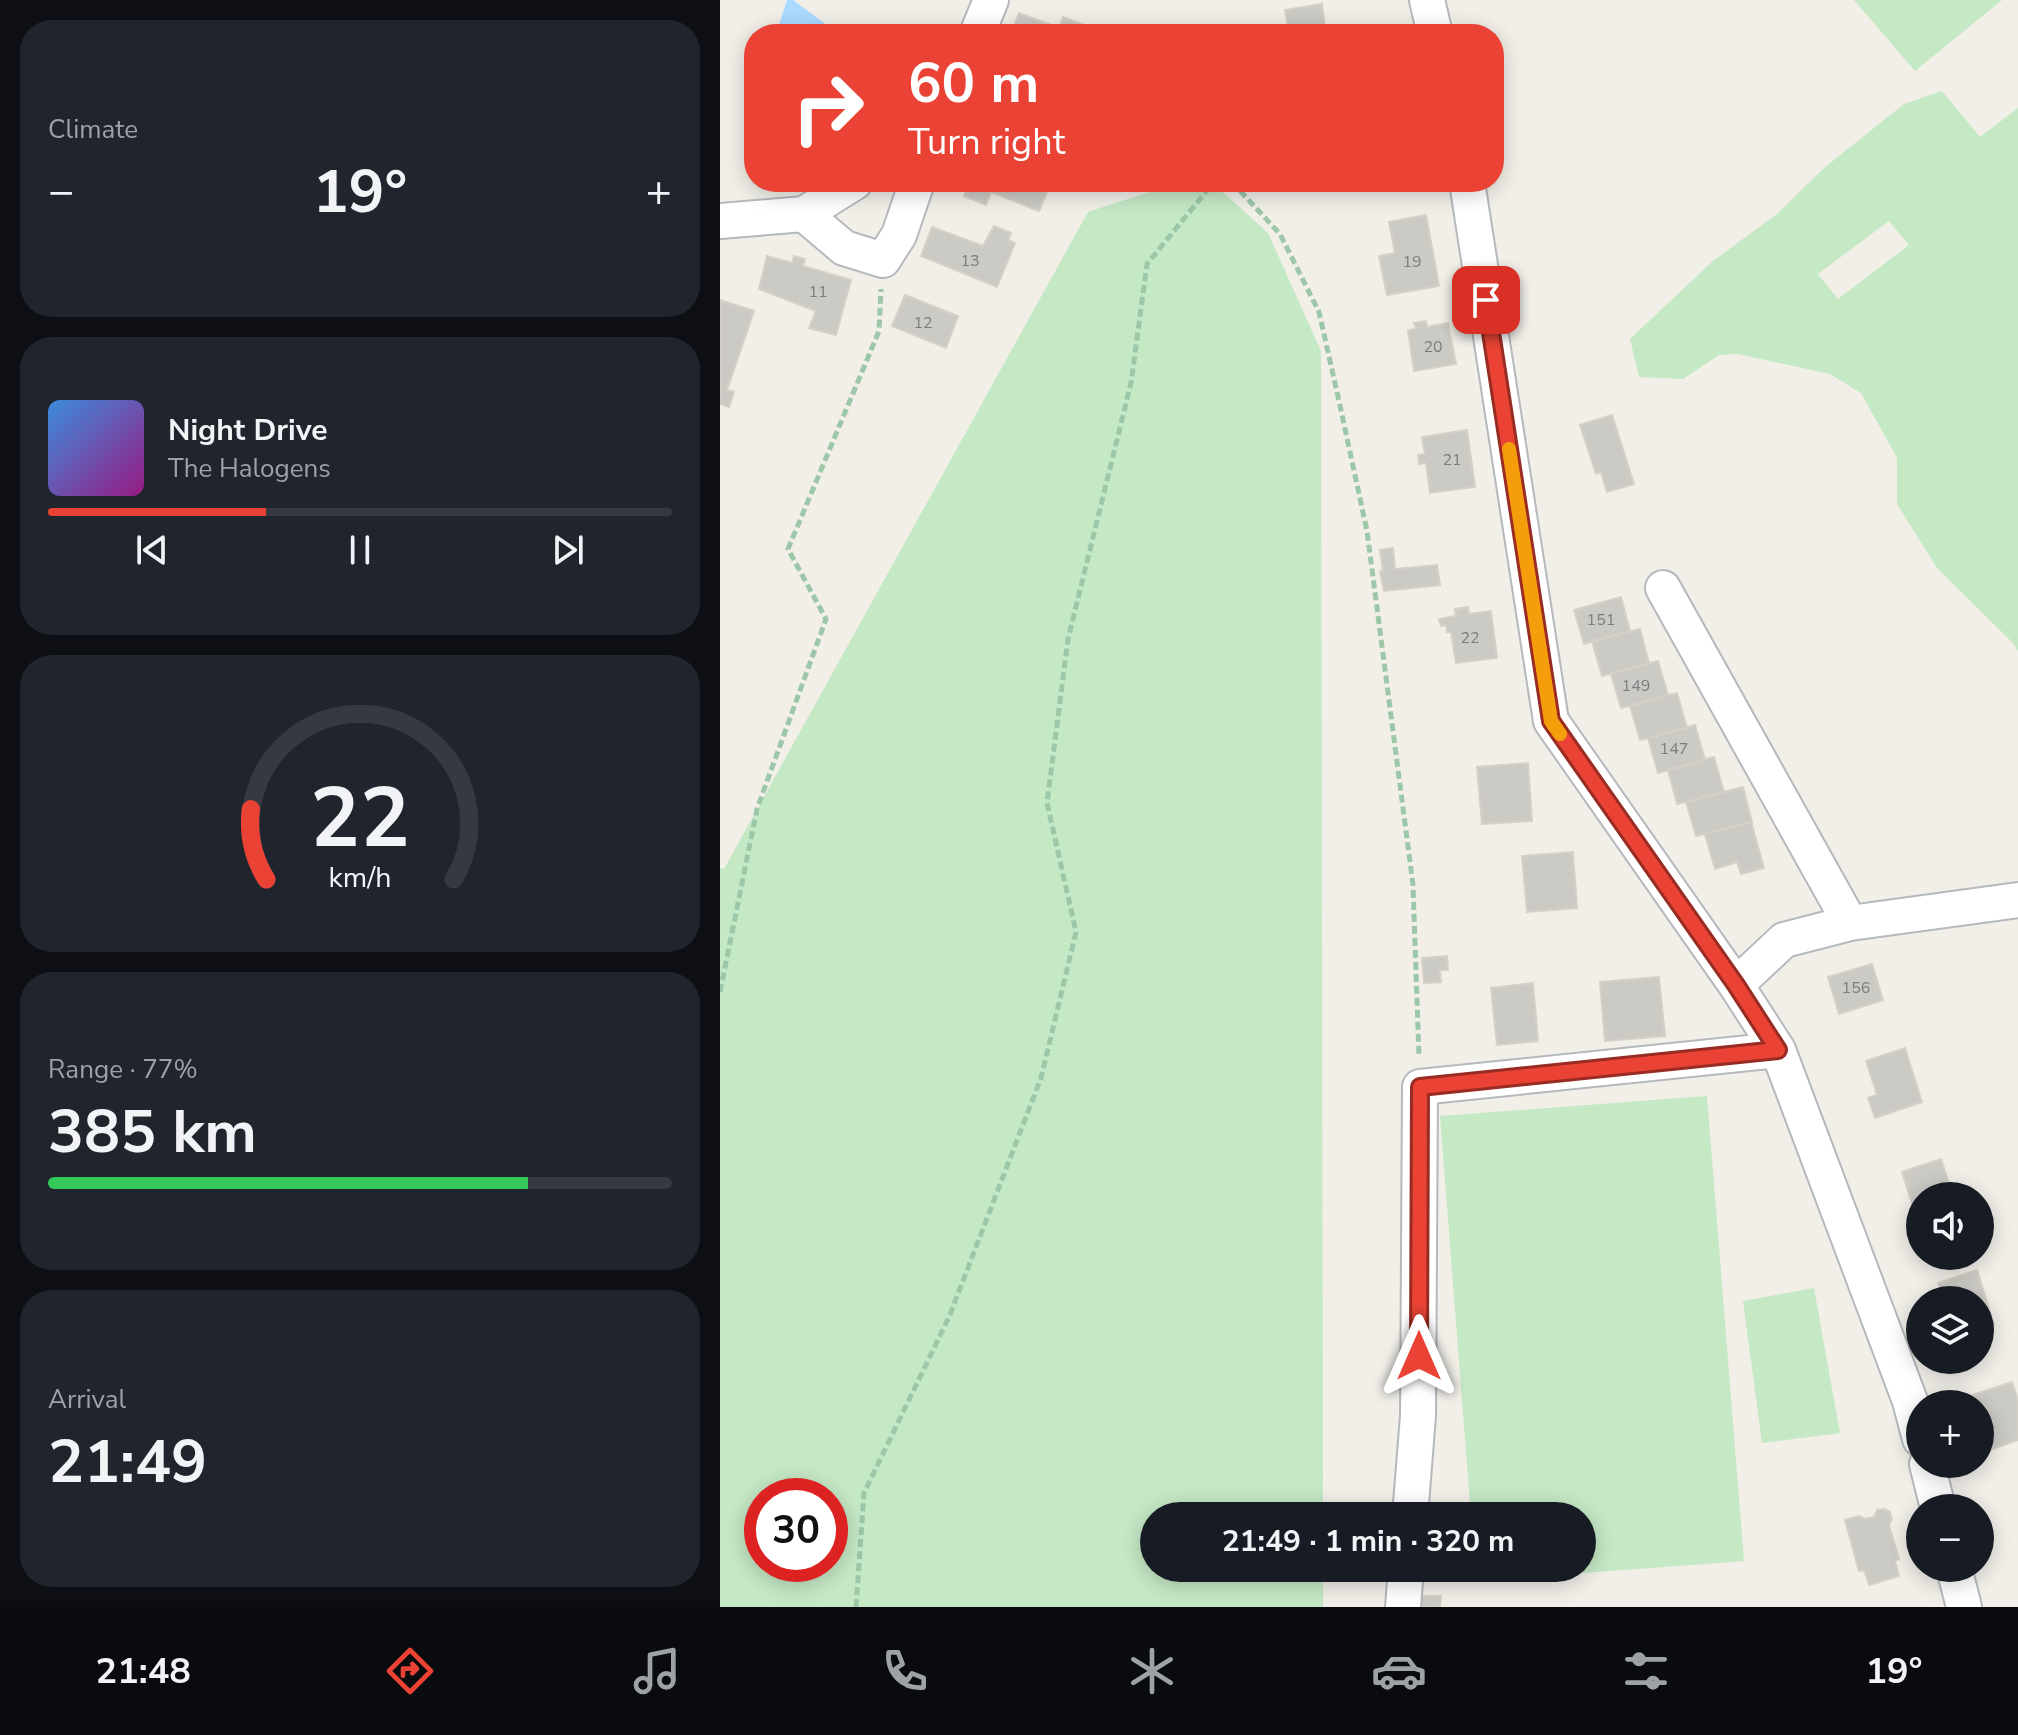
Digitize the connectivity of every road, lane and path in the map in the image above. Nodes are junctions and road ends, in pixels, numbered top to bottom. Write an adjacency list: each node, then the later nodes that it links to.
1 (991, 0): 3 (street)
2 (1427, 0): 4 (street)
3 (981, 24)
4 (1433, 24)
5 (839, 192): 10 (street)
6 (914, 192): 12 (street)
7 (1206, 192): 24 (path)
8 (1241, 192): 19 (path)
9 (1469, 192): 16 (street)
10 (804, 214): 11 (street); 12 (street)
11 (720, 221)
12 (883, 260): 17 (path)
13 (1663, 588): 15 (street)
14 (2018, 900): 15 (street)
15 (1850, 923): 16 (street)
16 (1736, 985): 18 (street)
17 (720, 992)
18 (1778, 1050): 19 (street); 20 (street)
19 (1420, 1087): 21 (street)
20 (1906, 1390)
21 (1411, 1502)
22 (1405, 1582): 25 (street)
23 (1958, 1582): 26 (street)
24 (856, 1607)
25 (1403, 1607)
26 (1964, 1607)

